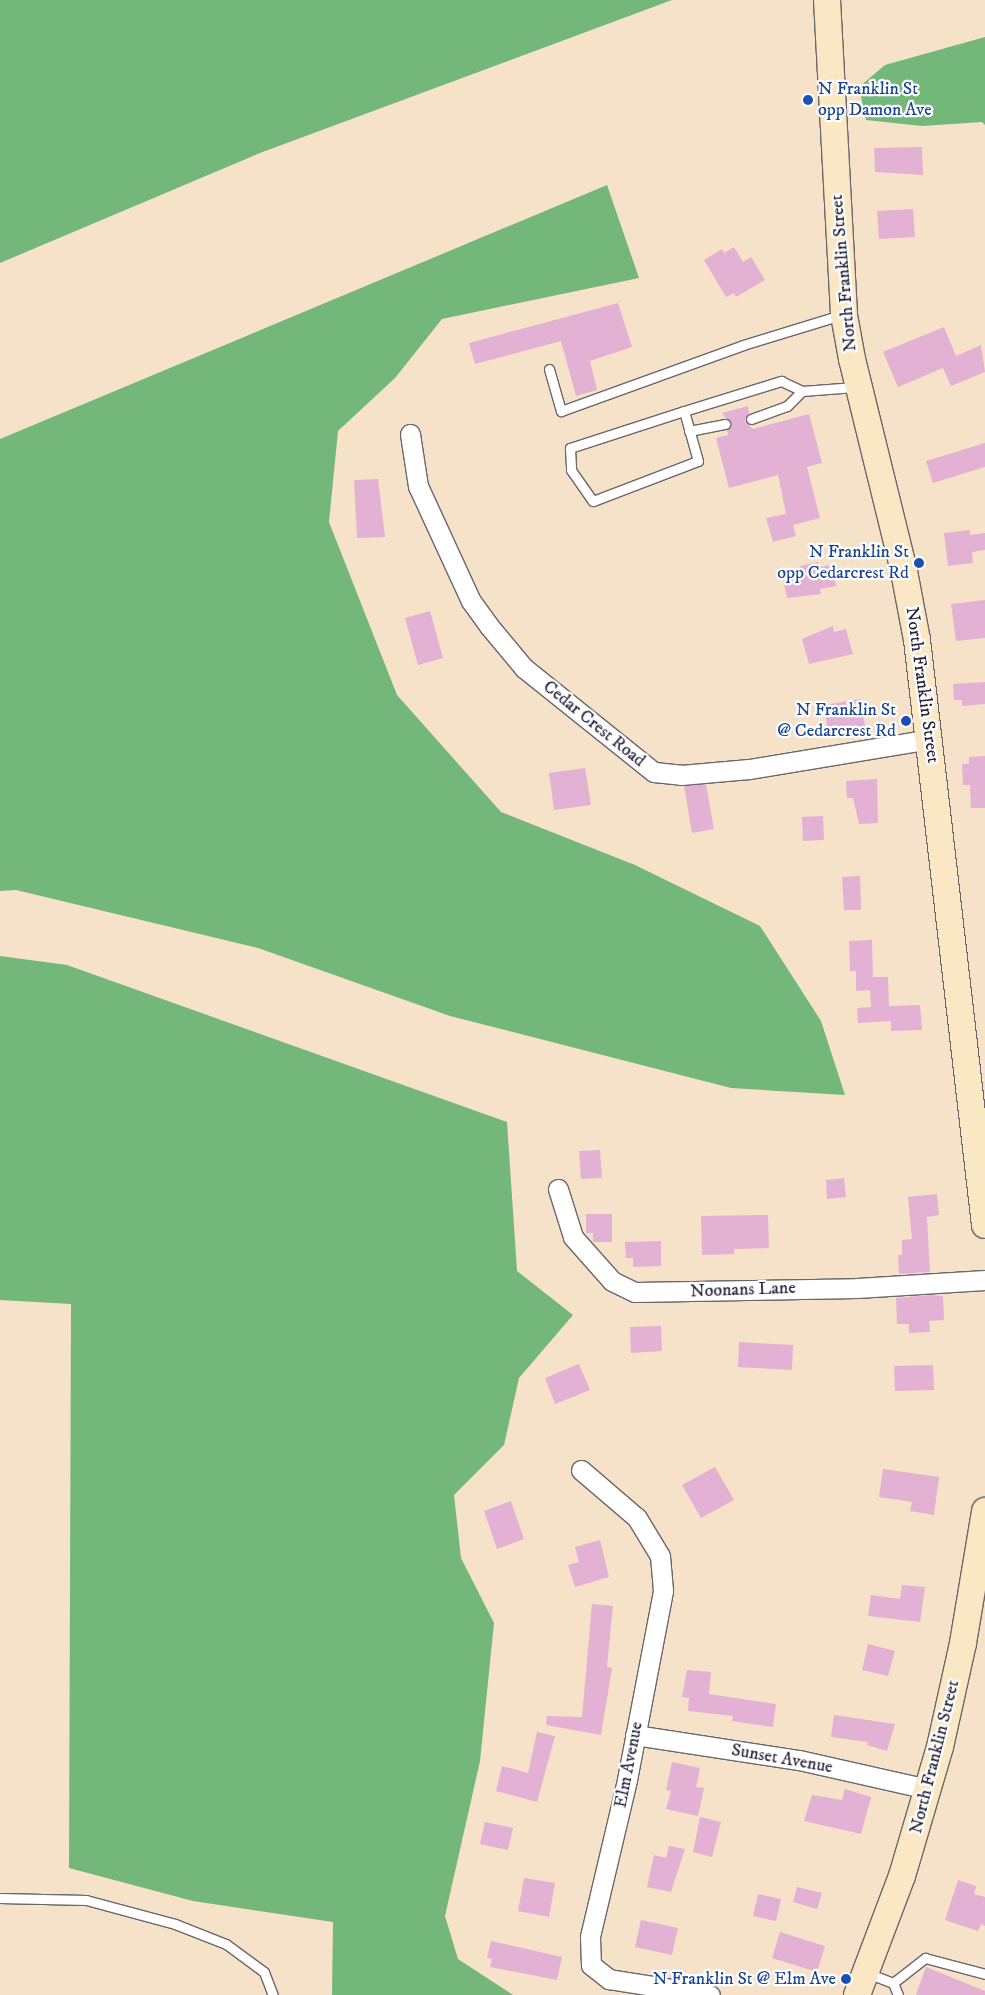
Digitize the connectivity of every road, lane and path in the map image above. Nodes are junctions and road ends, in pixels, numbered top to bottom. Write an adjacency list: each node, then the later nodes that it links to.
1 (827, 0): 2 (main road, North Franklin Street)
2 (844, 314): 3 (lane); 4 (main road, North Franklin Street)
3 (549, 369)
4 (858, 387): 5 (lane); 11 (main road, North Franklin Street)
5 (802, 391): 6 (lane); 7 (lane)
6 (684, 411): 9 (lane); 9 (lane)
7 (751, 419)
8 (725, 424): 9 (lane)
9 (689, 431)
10 (410, 434): 11 (street, Cedar Crest Road)
11 (930, 739): 12 (main road, North Franklin Street)
12 (981, 1156): 14 (main road, North Franklin Street)
13 (558, 1189): 15 (street, Noonans Lane)
14 (985, 1225)
15 (985, 1280)
16 (581, 1470): 18 (street, Elm Avenue)
17 (985, 1511): 19 (main road, North Franklin Street)
18 (635, 1735): 19 (street, Sunset Avenue); 25 (street, Elm Avenue)
19 (928, 1789): 22 (main road, North Franklin Street)
20 (0, 1898): 24 (lane)
21 (985, 1974): 23 (lane)
22 (862, 1984): 23 (lane)
23 (893, 1984): 26 (lane)
24 (274, 1995)
25 (710, 1995)
26 (898, 1995)

